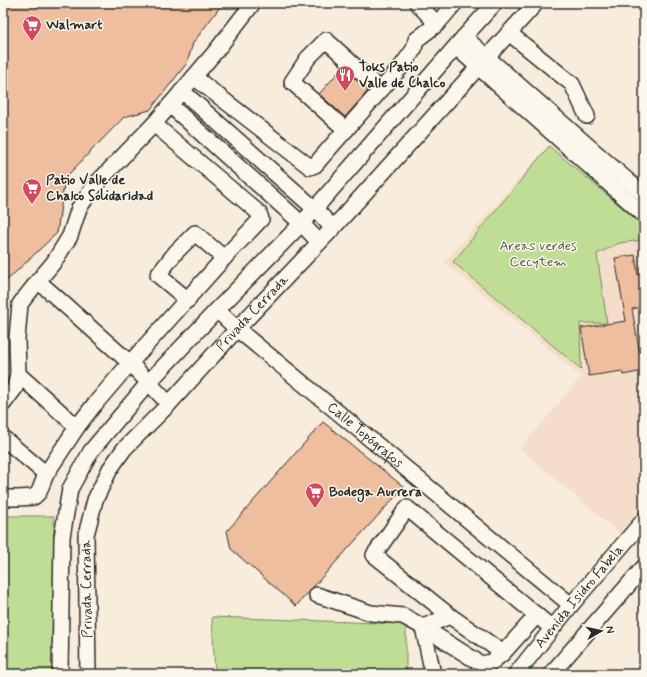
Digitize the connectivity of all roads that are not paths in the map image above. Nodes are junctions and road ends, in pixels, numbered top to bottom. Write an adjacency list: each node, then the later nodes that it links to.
1 (253, 3): 10 (street)
2 (417, 3): 6 (street)
3 (455, 3): 6 (street)
4 (495, 3): 8 (street, Privada Cerrada)
5 (536, 3): 7 (street, Privada Cerrada)
6 (437, 24): 11 (street)
7 (509, 33): 9 (street, Privada Cerrada); 14 (street)
8 (460, 42): 9 (street); 18 (street, Privada Cerrada)
9 (483, 63): 17 (street); 19 (street); 21 (street, Privada Cerrada)
10 (194, 77): 12 (street); 16 (street)
11 (381, 90): 16 (street); 16 (street)
12 (182, 91): 13 (street); 18 (street)
13 (170, 105): 15 (street); 20 (street)
14 (587, 116)
15 (154, 124): 23 (street); 24 (street)
16 (346, 130)
17 (644, 195)
18 (315, 209): 20 (street, Privada Cerrada); 21 (street)
19 (644, 215)
20 (302, 224): 22 (street); 26 (street, Privada Cerrada)
21 (334, 228): 22 (street, Privada Cerrada)
22 (319, 242): 27 (street, Privada Cerrada)
23 (224, 258): 25 (street); 25 (street)
24 (38, 281): 28 (street); 29 (street)
25 (188, 300): 28 (street)
26 (217, 310): 27 (street, Calle Topógrafos); 30 (street, Privada Cerrada)
27 (238, 329): 32 (street, Privada Cerrada); 40 (street, Calle Topógrafos)
28 (130, 363): 30 (street); 33 (street)
29 (18, 374): 31 (street); 33 (street)
30 (149, 382): 32 (street); 46 (street, Privada Cerrada)
31 (3, 404)
32 (168, 404): 47 (street, Privada Cerrada)
33 (77, 427): 35 (street)
34 (3, 438): 35 (street)
35 (46, 474): 36 (street)
36 (3, 498)
37 (644, 520): 40 (street, Avenida Isidro Fabela)
38 (644, 567): 50 (street, Avenida Isidro Fabela)
39 (317, 595): 43 (street)
40 (571, 604): 44 (street, Avenida Isidro Fabela)
41 (537, 615): 42 (street); 44 (street); 45 (street)
42 (450, 616): 43 (street); 45 (street)
43 (423, 627): 45 (street); 48 (street)
44 (552, 628): 49 (street, Avenida Isidro Fabela)
45 (503, 653)
46 (60, 674)
47 (88, 674)
48 (433, 674)
49 (516, 674)
50 (551, 674)

